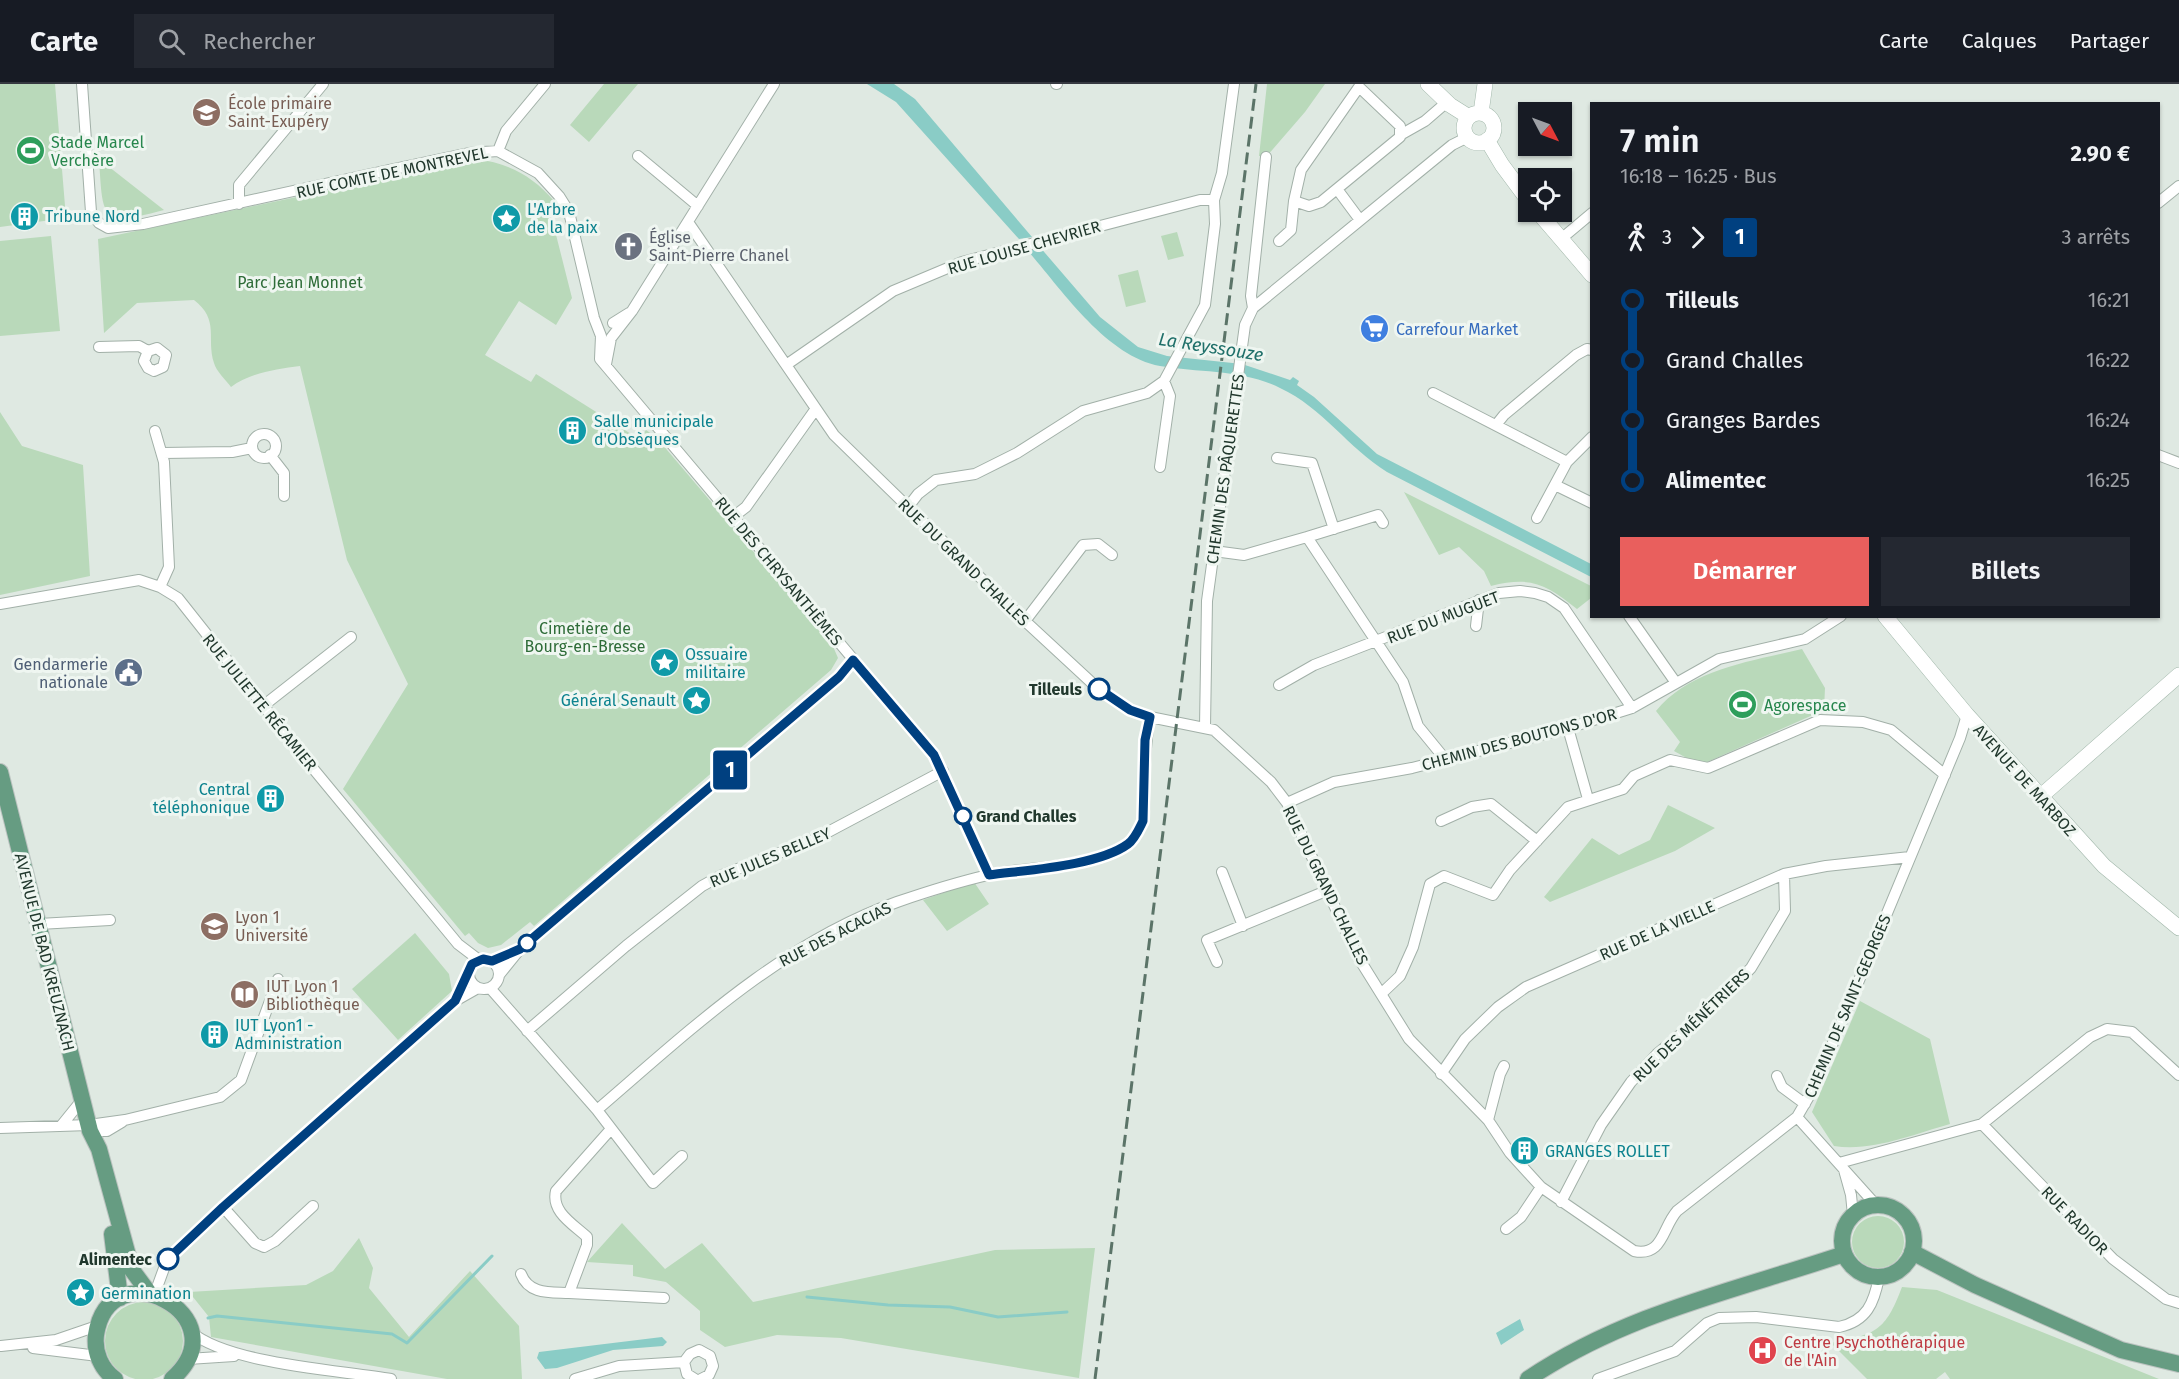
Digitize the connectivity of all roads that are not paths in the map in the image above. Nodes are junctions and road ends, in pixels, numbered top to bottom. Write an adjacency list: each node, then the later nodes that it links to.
1 (82, 84): 23 (street, RUE COMTE DE MONTREVEL)
2 (323, 84): 23 (street)
3 (545, 84): 14 (street)
4 (774, 84): 24 (street)
5 (1234, 84): 20 (street)
6 (1428, 84): 9 (main road)
7 (1485, 84): 10 (main road)
8 (1360, 86): 11 (street); 21 (street)
9 (1448, 102): 10 (main road); 11 (street)
10 (1475, 115): 12 (main road); 13 (main road)
11 (1402, 134): 19 (street)
12 (1468, 137): 13 (main road); 26 (street)
13 (1487, 140): 18 (main road)
14 (498, 151): 23 (street, RUE COMTE DE MONTREVEL); 33 (street, RUE COMTE DE MONTREVEL)
15 (638, 156): 24 (street)
16 (1266, 157): 32 (street)
17 (2179, 186): 22 (street)
18 (1518, 187)
19 (1337, 189): 21 (street); 26 (street)
20 (1214, 200): 37 (street, RUE LOUISE CHEVRIER); 38 (street)
21 (1294, 201): 30 (street)
22 (2160, 201)
23 (239, 204)
24 (698, 206): 27 (street)
25 (1590, 215): 29 (street)
26 (1360, 220): 32 (street)
27 (688, 222): 33 (street); 37 (street, RUE DU GRAND CHALLES)
28 (1547, 222): 29 (main road)
29 (1561, 239): 31 (main road)
30 (1279, 241)
31 (1590, 273)
32 (1253, 308): 61 (street, CHEMIN DES PÂQUERETTES)
33 (608, 329): 56 (street, RUE DES CHRYSANTHÈMES)
34 (99, 347): 36 (street)
35 (1590, 350): 41 (street)
36 (148, 351)
37 (786, 365): 40 (street, RUE DU GRAND CHALLES)
38 (1167, 377): 51 (street); 55 (street)
39 (1433, 393): 41 (street)
40 (815, 410): 55 (street, RUE DU GRAND CHALLES); 56 (street)
41 (1496, 425): 49 (street)
42 (155, 431): 45 (street)
43 (1590, 439): 49 (street)
44 (252, 448): 45 (street); 46 (street); 46 (street)
45 (163, 453): 63 (street)
46 (270, 455): 53 (street)
47 (2160, 456): 50 (street)
48 (1277, 458): 59 (street)
49 (1567, 462): 52 (street)
50 (2179, 463)
51 (1161, 467)
52 (1555, 485): 54 (street); 57 (street)
53 (284, 495)
54 (1590, 502)
55 (908, 507): 69 (street, RUE DU GRAND CHALLES)
56 (733, 517): 73 (street, RUE DES CHRYSANTHÈMES)
57 (1537, 518)
58 (1383, 523): 59 (street)
59 (1334, 529): 60 (street)
60 (1307, 537): 61 (street); 72 (street)
61 (1214, 552): 81 (street, CHEMIN DES PÂQUERETTES)
62 (1112, 555): 69 (street)
63 (160, 587): 65 (street); 77 (street, RUE JULIETTE RÉCAMIER)
64 (1479, 600): 70 (street); 72 (street, RUE DU MUGUET); 78 (street, RUE DU MUGUET)
65 (0, 604)
66 (1630, 618): 75 (street)
67 (1838, 618): 75 (street, CHEMIN DES BOUTONS D'OR)
68 (1887, 618): 79 (main road, AVENUE DE MARBOZ)
69 (1025, 621): 80 (street, RUE DU GRAND CHALLES)
70 (1476, 626)
71 (351, 636): 77 (street)
72 (1375, 643): 76 (street, RUE DU MUGUET); 83 (street)
73 (853, 660): 84 (street); 103 (street, RUE DES CHRYSANTHÈMES)
74 (2179, 675): 87 (main road)
75 (1676, 683): 78 (street, CHEMIN DES BOUTONS D'OR)
76 (1279, 685)
77 (263, 706): 102 (street, RUE JULIETTE RÉCAMIER)
78 (1632, 708): 82 (street, CHEMIN DES BOUTONS D'OR)
79 (1967, 715): 86 (street, CHEMIN DE SAINT-GEORGES); 87 (main road, AVENUE DE MARBOZ)
80 (1150, 717): 81 (street, RUE DU GRAND CHALLES); 96 (street, RUE DES ACACIAS)
81 (1204, 727): 89 (street, RUE DU GRAND CHALLES)
82 (1568, 728): 83 (street, CHEMIN DES BOUTONS D'OR); 88 (street)
83 (1445, 759): 89 (street, CHEMIN DES BOUTONS D'OR)
84 (943, 771): 96 (street); 114 (street, RUE JULES BELLEY)
85 (0, 772): 90 (main road, AVENUE DE BAD KREUZNACH)
86 (1944, 775): 88 (street); 93 (street, CHEMIN DE SAINT-GEORGES)
87 (2040, 797): 101 (main road, AVENUE DE MARBOZ)
88 (1588, 799): 92 (street)
89 (1287, 802): 97 (street, RUE DU GRAND CHALLES)
90 (4, 805): 99 (main road, AVENUE DE BAD KREUZNACH)
91 (1441, 821): 92 (street)
92 (1536, 841): 112 (street)
93 (1910, 857): 95 (street, RUE DE LA VIELLE); 120 (street, CHEMIN DE SAINT-GEORGES)
94 (1221, 872): 100 (street)
95 (1784, 874): 116 (street, RUE DE LA VIELLE); 132 (street, RUE DES MÉNÉTRIERS)
96 (989, 875): 121 (street, RUE DES ACACIAS)
97 (1326, 891): 100 (street); 112 (street, RUE DU GRAND CHALLES)
98 (110, 921): 99 (street)
99 (39, 924): 119 (main road, AVENUE DE BAD KREUZNACH)
100 (1243, 926): 106 (street)
101 (2179, 928)
102 (459, 944): 104 (street, RUE JULIETTE RÉCAMIER); 107 (street, RUE JULIETTE RÉCAMIER)
103 (520, 949): 105 (street, RUE DES CHRYSANTHÈMES); 108 (street, RUE DES CHRYSANTHÈMES)
104 (478, 960): 105 (street); 107 (street)
105 (492, 961): 108 (street)
106 (1217, 962)
107 (469, 973): 110 (street); 113 (street)
108 (499, 975): 111 (street)
109 (278, 980): 127 (street)
110 (478, 988): 111 (street); 113 (street)
111 (490, 988): 114 (street)
112 (1381, 994): 116 (street, RUE DU GRAND CHALLES)
113 (455, 1001): 135 (street)
114 (527, 1031): 121 (street)
115 (1504, 1066): 123 (street)
116 (1441, 1074): 123 (street, RUE DU GRAND CHALLES)
117 (2179, 1075): 124 (street)
118 (1777, 1076): 120 (street)
119 (82, 1100): 125 (street); 127 (main road, AVENUE DE BAD KREUZNACH)
120 (1805, 1104): 122 (street, CHEMIN DE SAINT-GEORGES)
121 (597, 1110): 128 (street)
122 (1797, 1117): 130 (street); 138 (street, CHEMIN DE SAINT-GEORGES)
123 (1488, 1120): 131 (street, RUE DU GRAND CHALLES)
124 (1982, 1124): 130 (street); 147 (street, RUE RADIOR)
125 (61, 1126): 126 (street); 127 (street)
126 (0, 1128)
127 (89, 1128): 143 (main road, AVENUE DE BAD KREUZNACH); 145 (main road, AVENUE DE BAD KREUZNACH)
128 (611, 1129): 129 (street); 144 (street)
129 (682, 1156)
130 (1841, 1165): 133 (street); 136 (street)
131 (1541, 1187): 132 (street, RUE DU GRAND CHALLES); 137 (street)
132 (1561, 1202): 138 (street, RUE DU GRAND CHALLES)
133 (1876, 1205): 136 (main road); 139 (main road)
134 (313, 1206): 135 (street)
135 (223, 1207): 143 (street)
136 (1853, 1215): 140 (main road)
137 (1506, 1229)
138 (1658, 1246)
139 (1912, 1252): 142 (main road); 153 (main road)
140 (1844, 1254): 142 (main road); 161 (main road)
141 (521, 1274): 144 (street)
142 (1879, 1277): 162 (street)
143 (152, 1293): 145 (main road); 149 (main road)
144 (569, 1293): 146 (street)
145 (120, 1298): 148 (main road)
146 (664, 1298)
147 (2179, 1303)
148 (97, 1326): 150 (street); 154 (main road)
149 (191, 1332): 151 (street); 155 (main road)
150 (0, 1346): 154 (street)
151 (243, 1356): 155 (street); 156 (street)
152 (684, 1362): 158 (street); 159 (street); 160 (street)
153 (2179, 1364)
154 (105, 1370)
155 (179, 1372)
156 (358, 1376): 157 (street)
157 (391, 1379)
158 (575, 1379)
159 (695, 1379)
160 (702, 1379)
161 (1528, 1379)
162 (1598, 1379)

